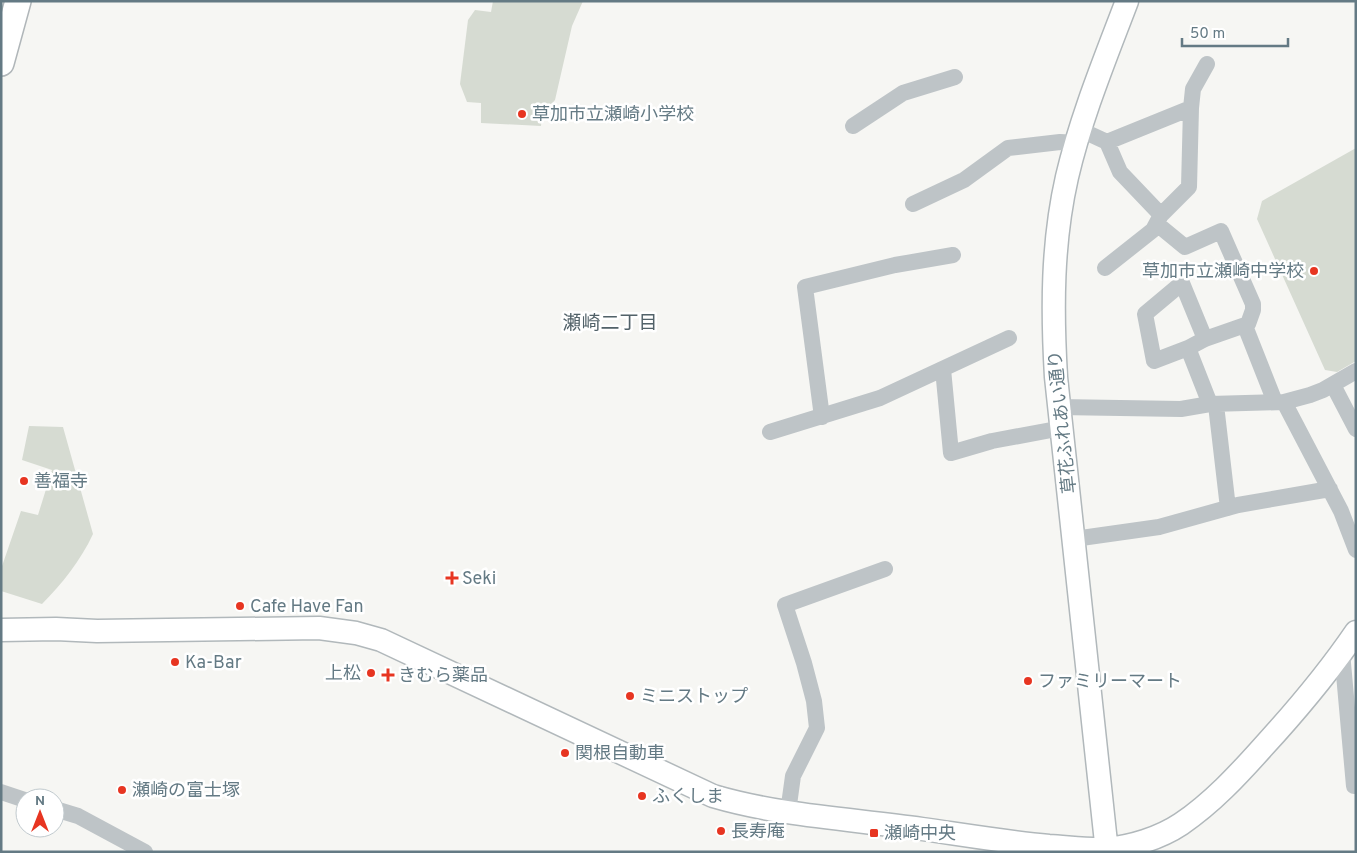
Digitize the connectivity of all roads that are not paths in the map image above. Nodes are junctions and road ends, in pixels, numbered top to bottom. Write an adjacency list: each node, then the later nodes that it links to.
1 (18, 1): 3 (main road)
2 (1127, 1): 8 (street, 草花ふれあい通り)
3 (1, 63)
4 (1207, 64): 6 (street)
5 (954, 77): 7 (street)
6 (1191, 108): 9 (street); 11 (street)
7 (853, 126)
8 (1079, 136): 9 (street); 10 (street); 24 (street, 草花ふれあい通り)
9 (1107, 142): 11 (street)
10 (914, 204)
11 (1159, 219): 13 (street); 14 (street)
12 (953, 255): 23 (street)
13 (1105, 268)
14 (1245, 326): 16 (street); 21 (street)
15 (1010, 338): 18 (street)
16 (1205, 339): 17 (street); 17 (street)
17 (1188, 348): 22 (street)
18 (943, 368): 23 (street); 24 (street)
19 (1356, 371): 20 (street)
20 (1332, 385): 21 (street); 25 (street)
21 (1279, 402): 22 (street); 27 (street)
22 (1213, 404): 24 (street); 28 (street)
23 (822, 417): 26 (street)
24 (1061, 418): 29 (street, 草花ふれあい通り)
25 (1356, 429)
26 (770, 432)
27 (1330, 489): 28 (street); 30 (street)
28 (1228, 508): 29 (street)
29 (1074, 538): 42 (street, 草花ふれあい通り)
30 (1356, 550)
31 (885, 569): 40 (street)
32 (1, 630): 40 (street)
33 (1356, 632): 34 (street)
34 (1342, 652): 35 (street); 42 (street)
35 (1353, 742): 36 (street)
36 (1356, 786)
37 (1, 792): 38 (street)
38 (15, 797)
39 (65, 812): 41 (street)
40 (788, 812): 42 (street)
41 (136, 849)
42 (1106, 850)

